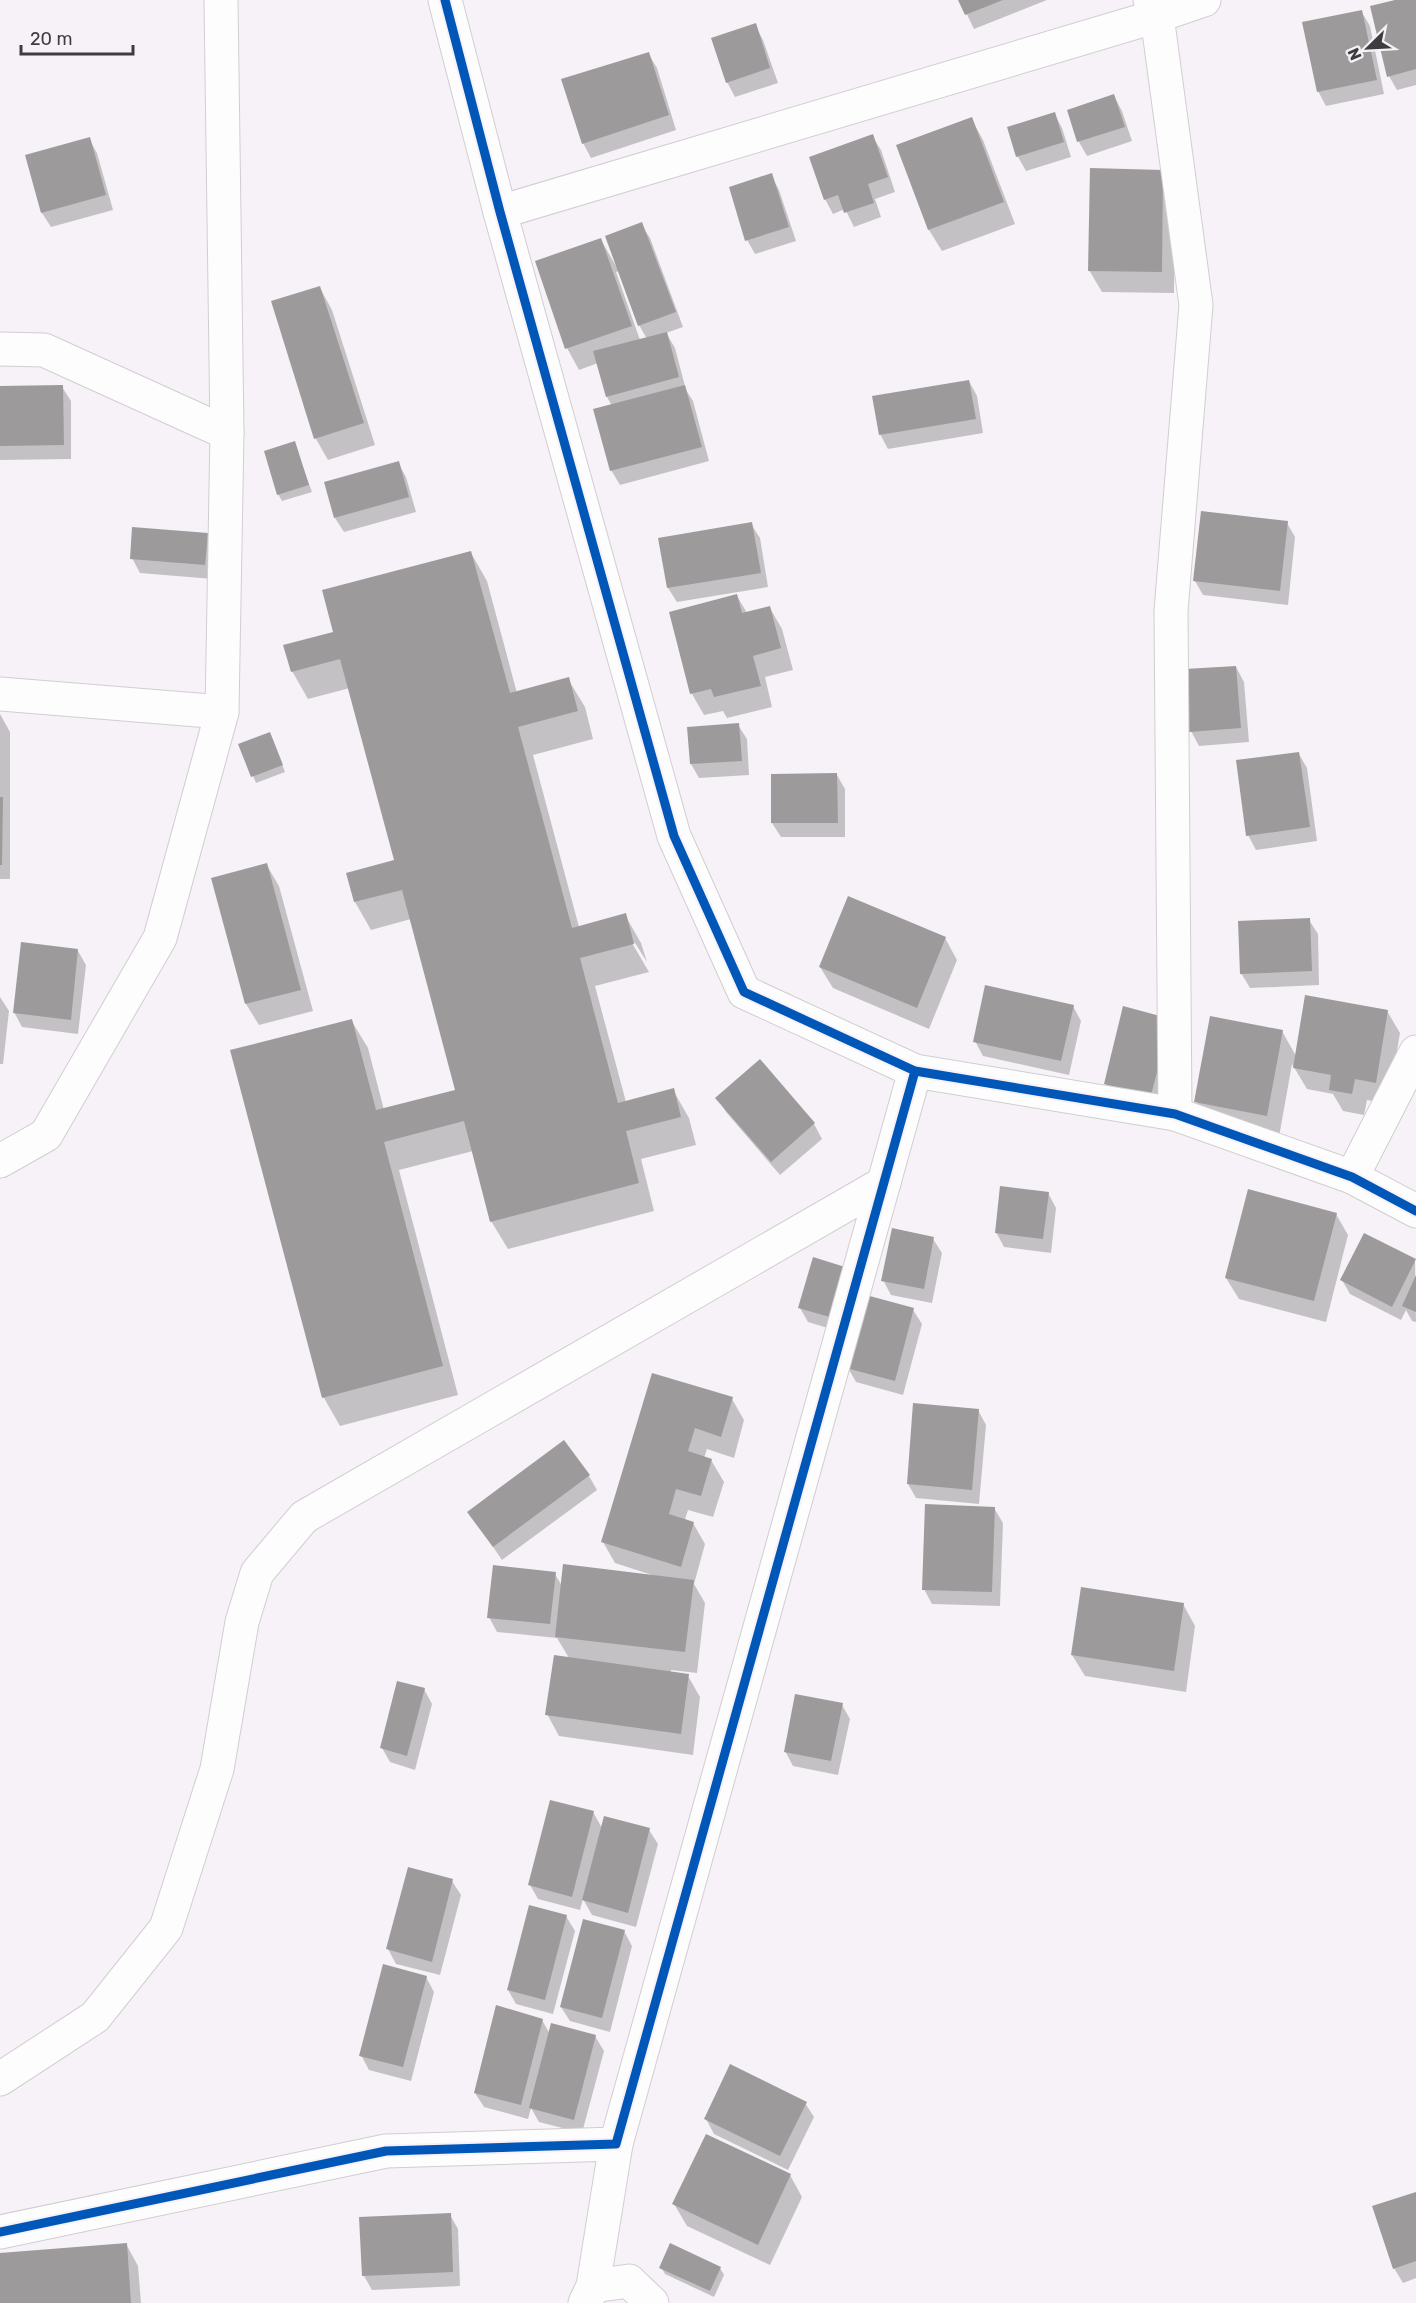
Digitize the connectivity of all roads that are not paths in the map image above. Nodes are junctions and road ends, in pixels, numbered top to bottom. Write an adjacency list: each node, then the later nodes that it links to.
1 (221, 0): 7 (street)
2 (445, 0): 5 (street)
3 (1204, 0): 4 (street)
4 (1154, 8): 5 (street); 12 (street)
5 (500, 212): 11 (street)
6 (0, 349): 7 (street)
7 (227, 432): 9 (street)
8 (0, 694): 9 (street)
9 (222, 712): 13 (street)
10 (1416, 1052): 14 (street)
11 (915, 1071): 12 (street); 15 (street)
12 (1174, 1114): 14 (street)
13 (0, 1161)
14 (1352, 1177): 16 (street)
15 (884, 1183): 17 (street); 18 (street)
16 (1416, 1211)
17 (0, 2079)
18 (616, 2144): 19 (street); 20 (street)
19 (0, 2232)
20 (589, 2294): 21 (street)
21 (652, 2303)

